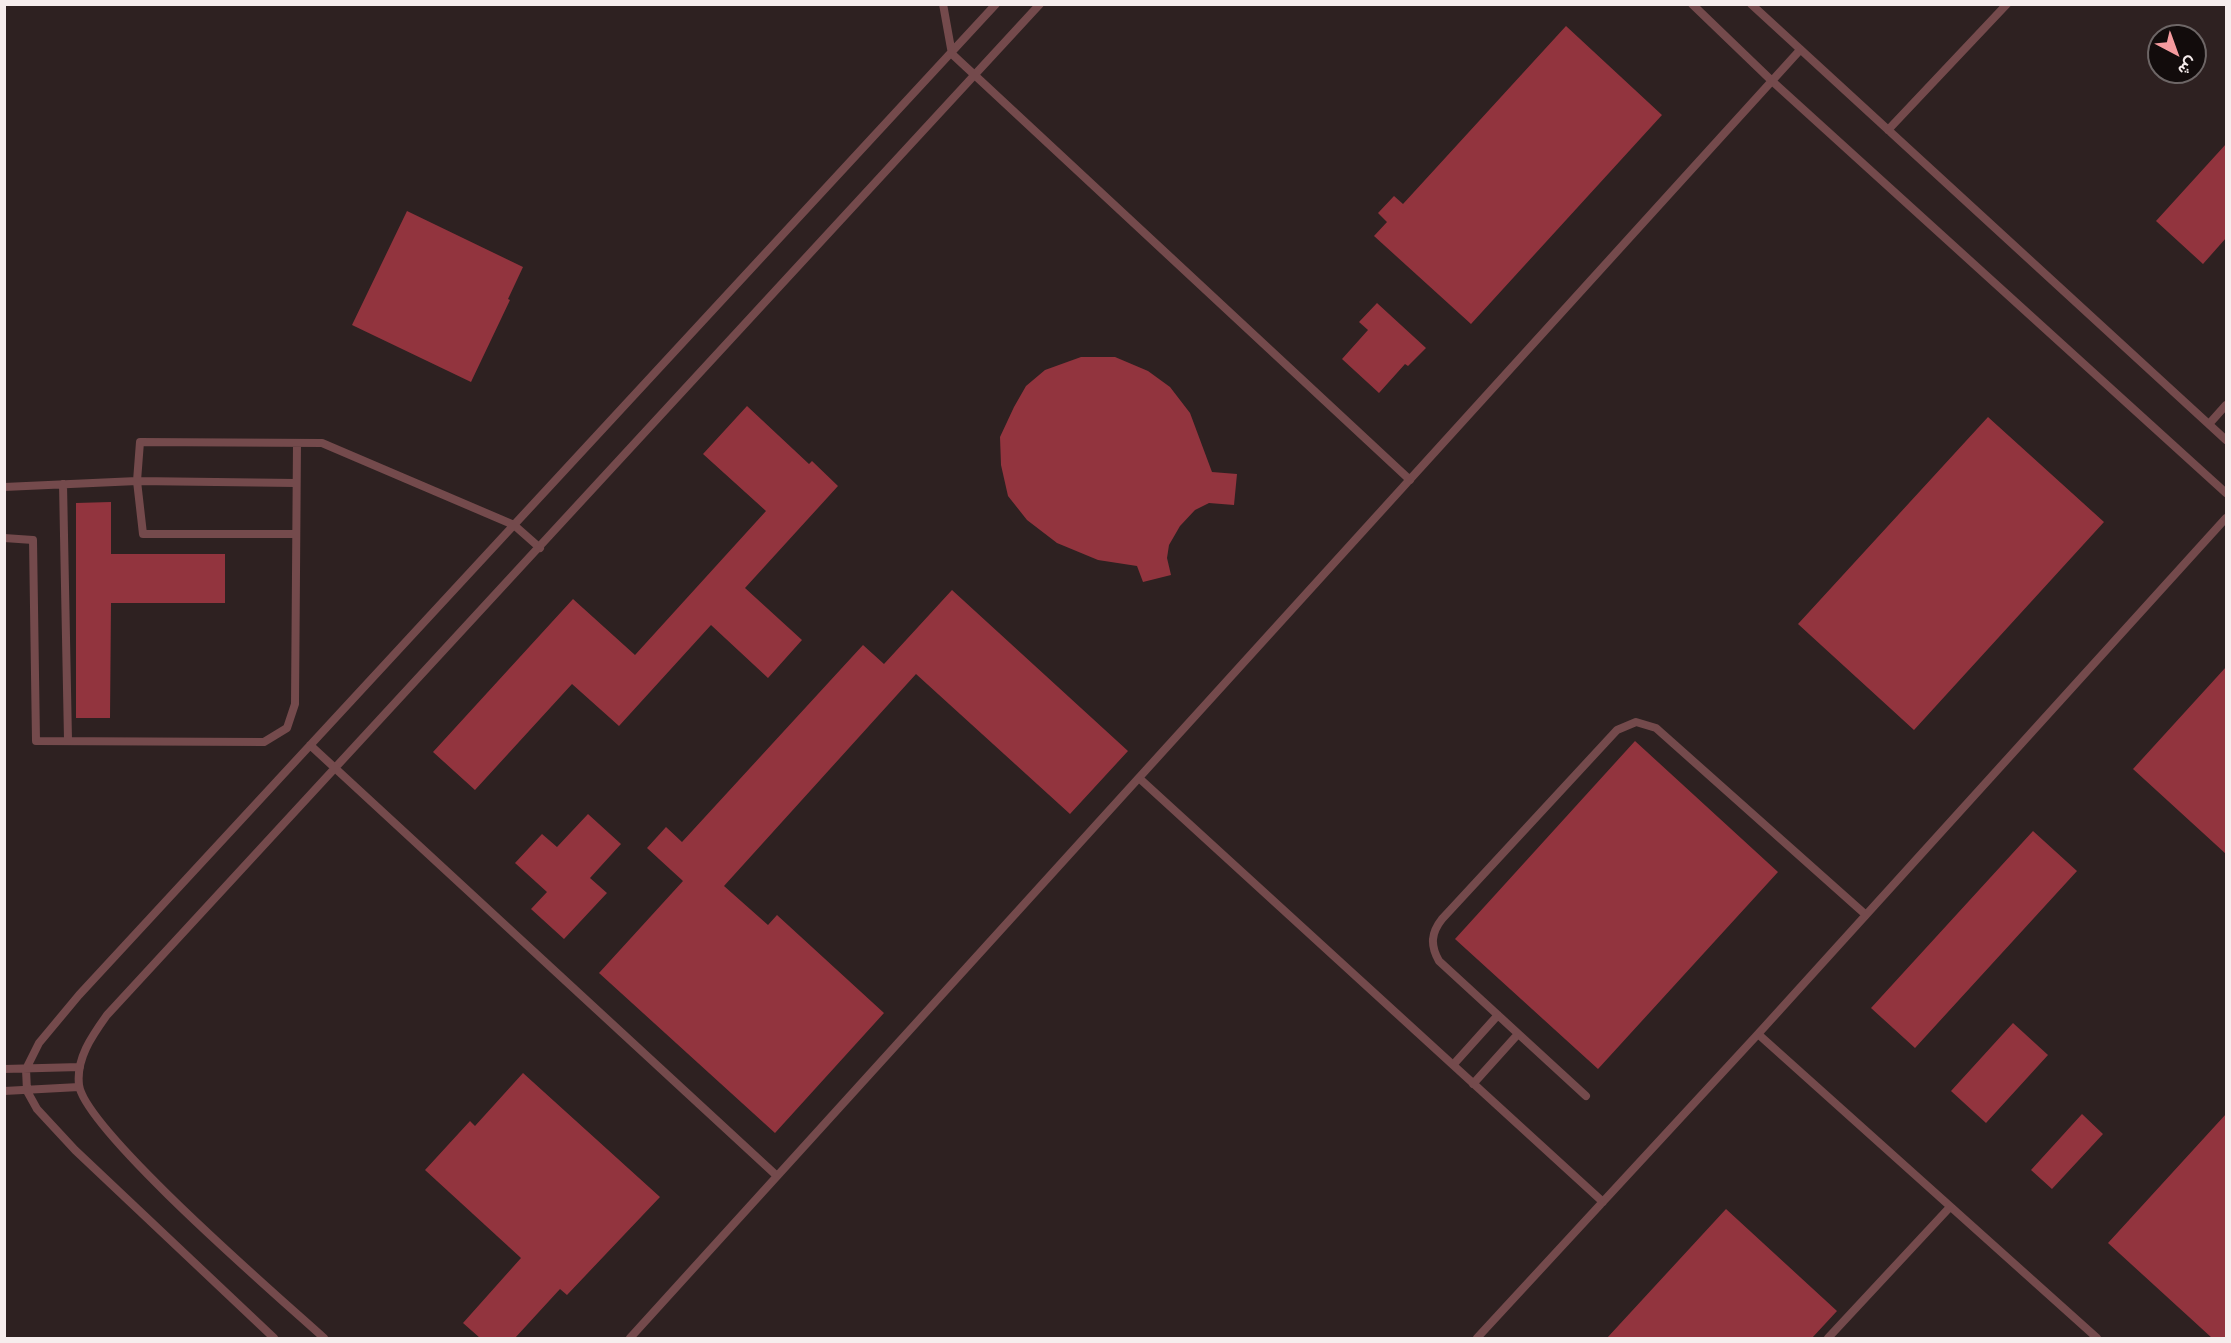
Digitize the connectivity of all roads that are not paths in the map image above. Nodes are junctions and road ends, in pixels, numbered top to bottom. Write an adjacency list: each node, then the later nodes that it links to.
1 (943, 4): 8 (lane)
2 (996, 4): 8 (lane)
3 (1040, 4): 9 (lane)
4 (1692, 4): 10 (lane)
5 (1751, 4): 7 (lane)
6 (2007, 4): 11 (lane)
7 (1800, 50): 10 (lane); 11 (lane)
8 (952, 54): 9 (lane); 23 (lane)
9 (976, 75): 16 (lane); 26 (lane)
10 (1772, 81): 16 (lane); 21 (lane)
11 (1888, 130): 13 (lane)
12 (2226, 405): 13 (lane)
13 (2209, 424): 14 (lane)
14 (2226, 440)
15 (297, 443): 17 (lane); 18 (lane); 23 (lane)
16 (1410, 480): 30 (lane)
17 (137, 481): 18 (lane); 19 (lane); 24 (lane)
18 (294, 483): 24 (lane)
19 (63, 484): 20 (lane); 27 (lane)
20 (4, 487)
21 (2226, 493)
22 (2226, 518): 31 (lane)
23 (514, 525): 26 (lane); 28 (lane)
24 (296, 534): 27 (lane)
25 (4, 538): 27 (lane)
26 (540, 548): 29 (lane)
27 (68, 740)
28 (309, 745): 29 (lane); 38 (lane)
29 (336, 768): 36 (lane); 44 (lane)
30 (1139, 778): 35 (lane); 44 (lane)
31 (1866, 915): 32 (lane); 34 (lane)
32 (1498, 1015): 33 (lane); 35 (lane)
33 (1518, 1034): 39 (lane); 43 (lane)
34 (1758, 1034): 45 (lane); 46 (lane)
35 (1453, 1065): 39 (lane)
36 (80, 1067): 38 (lane); 40 (lane)
37 (4, 1069): 38 (lane)
38 (26, 1069): 42 (lane)
39 (1473, 1084): 45 (lane)
40 (79, 1087): 42 (lane); 48 (lane)
41 (4, 1091): 42 (lane)
42 (27, 1091): 47 (lane)
43 (1586, 1096)
44 (777, 1176): 49 (lane)
45 (1603, 1202): 50 (lane)
46 (1950, 1207): 51 (lane); 52 (lane)
47 (274, 1338)
48 (324, 1338)
49 (630, 1338)
50 (1477, 1338)
51 (1828, 1338)
52 (2097, 1338)

